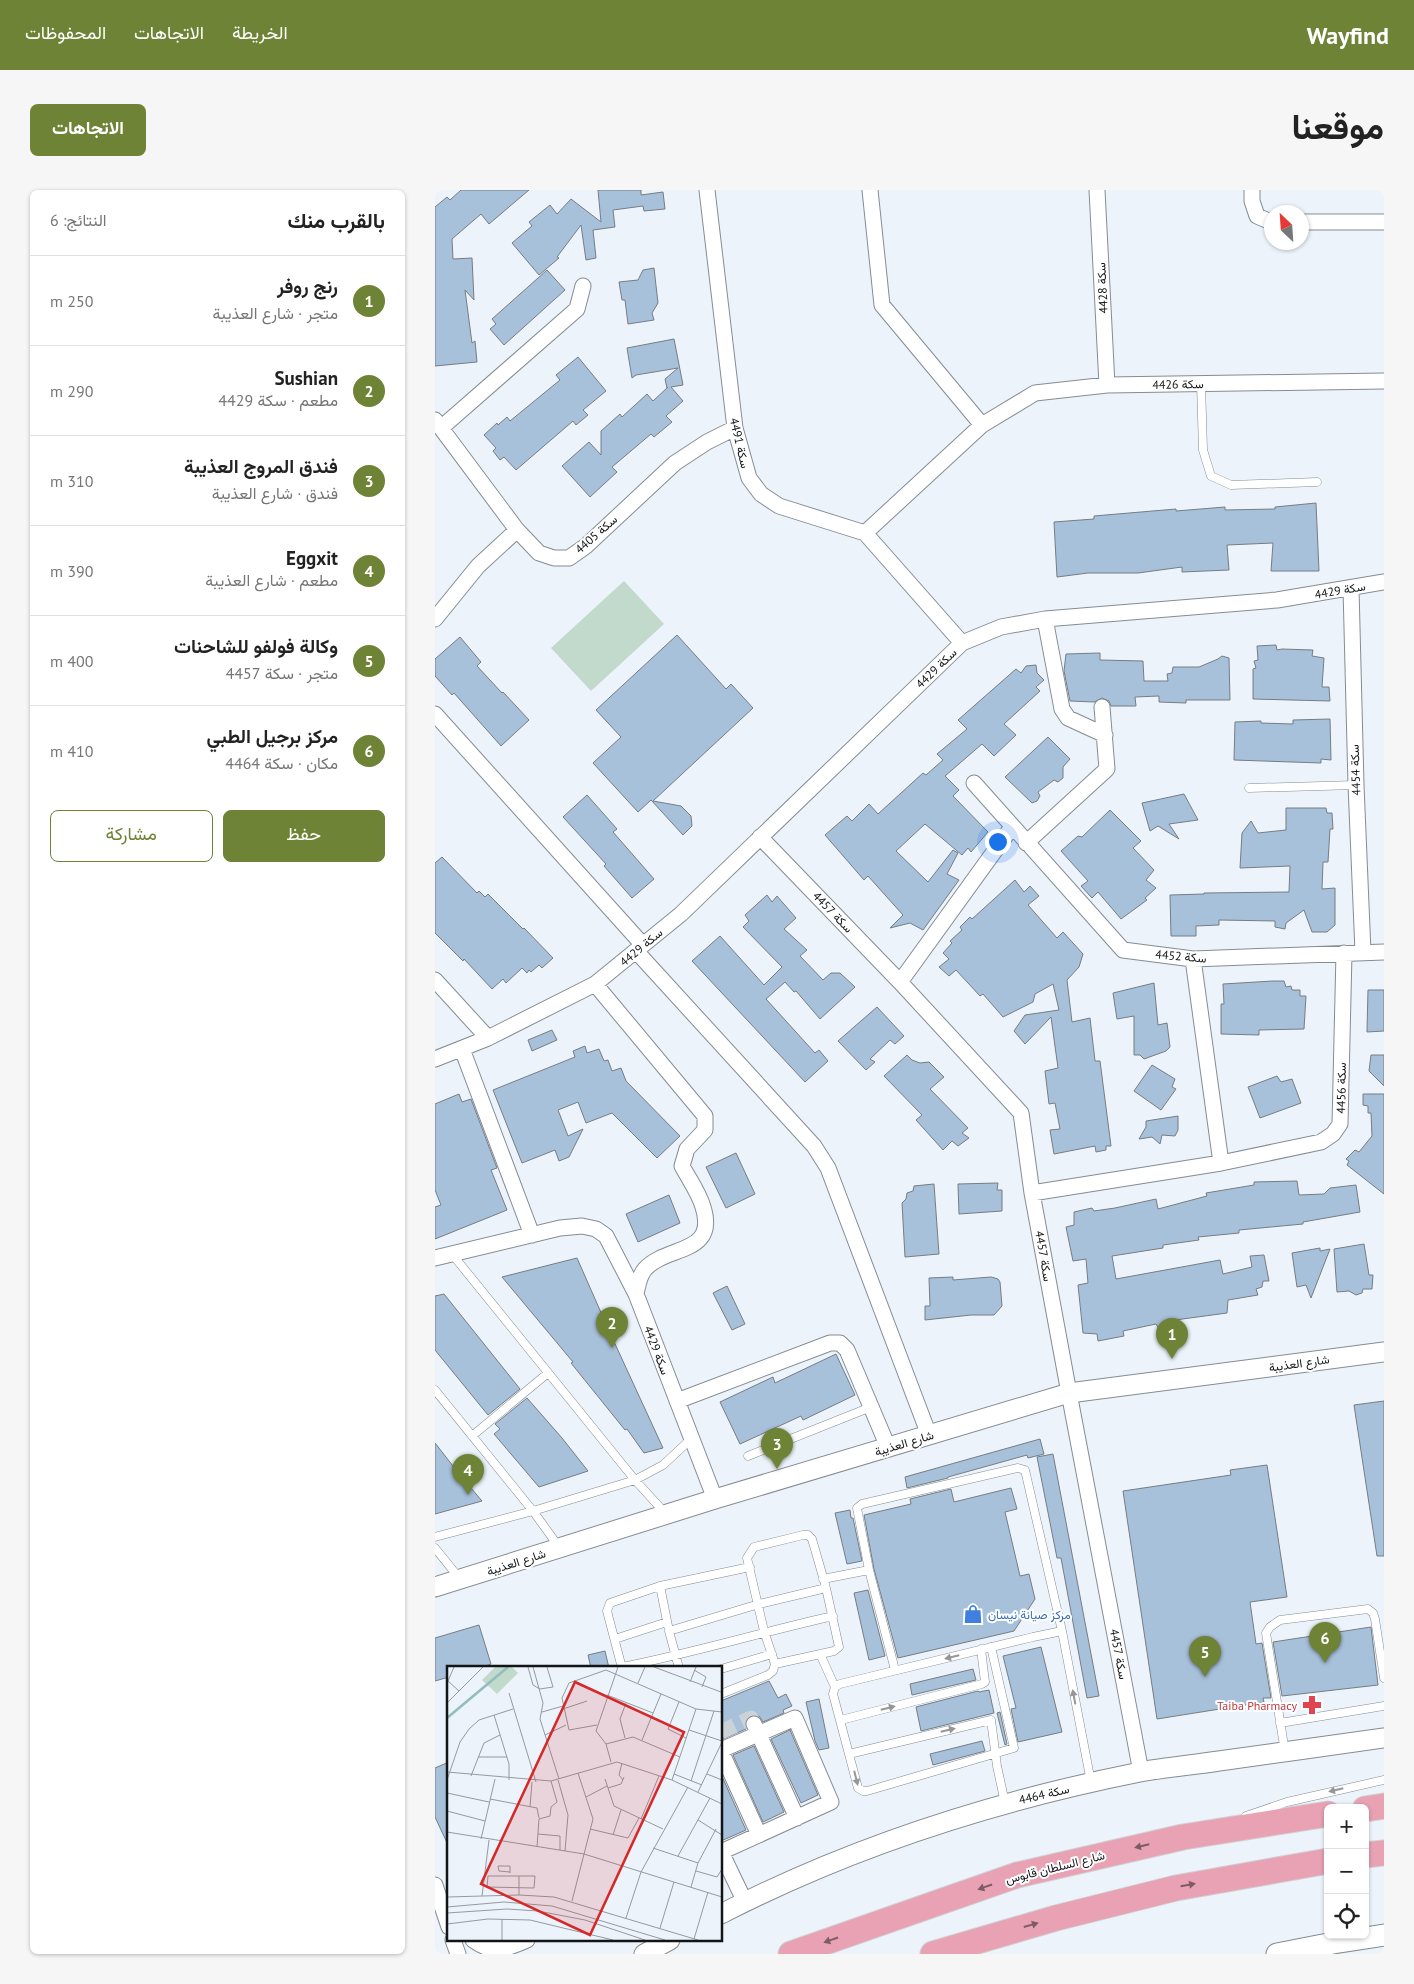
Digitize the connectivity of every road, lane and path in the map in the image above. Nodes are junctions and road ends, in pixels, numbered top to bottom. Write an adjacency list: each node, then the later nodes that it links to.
1 (707, 190): 14 (street, سكة 4491)
2 (870, 190): 13 (street)
3 (1097, 190): 11 (street, سكة 4428)
4 (1252, 190): 5 (street)
5 (1264, 219)
6 (1309, 222): 7 (street)
7 (1384, 222)
8 (583, 286): 12 (street)
9 (1384, 381): 10 (street, سكة 4426)
10 (1201, 384): 11 (street, سكة 4426); 15 (lane)
11 (1107, 386): 13 (street, سكة 4426)
12 (438, 424): 16 (street, سكة 4405)
13 (982, 425): 17 (street, سكة 4426)
14 (735, 428): 16 (street, سكة 4405); 17 (street, سكة 4491)
15 (1317, 482)
16 (517, 530): 20 (street)
17 (865, 534): 22 (street)
18 (1384, 582): 19 (street, سكة 4429)
19 (1351, 588): 21 (street, سكة 4429); 27 (street, سكة 4454)
20 (435, 619)
21 (1045, 619): 22 (street, سكة 4429); 25 (street)
22 (962, 643): 30 (street, سكة 4429)
23 (1103, 706): 25 (street)
24 (435, 714): 32 (street)
25 (1105, 734): 31 (street)
26 (975, 784): 29 (street, سكة 4452)
27 (1355, 785): 28 (lane); 33 (street, سكة 4454)
28 (1249, 788)
29 (1012, 827): 31 (street, سكة 4452); 38 (street)
30 (760, 837): 32 (street, سكة 4429); 38 (street, سكة 4457)
31 (1026, 843): 36 (street, سكة 4452)
32 (640, 948): 39 (street, سكة 4429); 55 (street)
33 (1363, 952): 34 (street, سكة 4452); 35 (street, سكة 4452)
34 (1384, 952)
35 (1344, 953): 36 (street, سكة 4452); 43 (street, سكة 4456)
36 (1193, 959): 43 (street)
37 (435, 980): 40 (street)
38 (900, 982): 44 (street, سكة 4457)
39 (595, 984): 40 (street, سكة 4429); 48 (street)
40 (488, 1038): 41 (street, سكة 4429)
41 (462, 1048): 42 (street, سكة 4429); 45 (street)
42 (435, 1059)
43 (1221, 1163): 44 (street, سكة 4456)
44 (1033, 1193): 52 (street, سكة 4457)
45 (532, 1234): 46 (street, سكة 4429); 48 (street, سكة 4429)
46 (452, 1254): 47 (street, سكة 4429); 50 (lane)
47 (435, 1258)
48 (636, 1294): 53 (street, سكة 4429)
49 (1384, 1352): 52 (street, شارع العذيبة)
50 (548, 1373): 56 (lane); 60 (lane)
51 (435, 1390): 56 (lane)
52 (1069, 1394): 55 (street, شارع العذيبة); 105 (street, سكة 4457)
53 (677, 1401): 54 (street); 57 (street, سكة 4429)
54 (871, 1407): 58 (street); 59 (lane)
55 (929, 1435): 58 (street, شارع العذيبة)
56 (472, 1436): 62 (lane)
57 (692, 1438): 60 (lane); 61 (street, سكة 4429)
58 (888, 1448): 61 (street, شارع العذيبة)
59 (747, 1456)
60 (635, 1480): 62 (lane); 63 (lane)
61 (715, 1499): 63 (street, شارع العذيبة)
62 (533, 1511): 64 (lane); 66 (lane)
63 (666, 1514): 66 (street, شارع العذيبة)
64 (435, 1537)
65 (435, 1548): 69 (lane)
66 (560, 1548): 69 (street, شارع العذيبة)
67 (749, 1567): 70 (lane); 71 (lane); 74 (lane)
68 (869, 1570): 70 (lane); 79 (lane); 91 (lane)
69 (460, 1579): 72 (street, شارع العذيبة)
70 (823, 1579): 73 (lane)
71 (661, 1586): 76 (lane); 80 (lane)
72 (435, 1587)
73 (826, 1588): 74 (lane); 75 (lane)
74 (759, 1604): 77 (lane); 78 (lane)
75 (833, 1616): 78 (lane); 84 (lane)
76 (667, 1622): 77 (lane); 80 (lane)
77 (669, 1631): 85 (lane)
78 (764, 1631): 83 (lane); 85 (lane)
79 (1062, 1631): 81 (lane); 107 (lane, one-way to 79)
80 (615, 1639): 87 (lane)
81 (991, 1647): 82 (lane); 102 (lane)
82 (981, 1649): 91 (lane, one-way to 91); 96 (lane, one-way to 82)
83 (772, 1654): 86 (lane); 90 (lane)
84 (820, 1654): 86 (lane); 93 (lane)
85 (676, 1656): 88 (lane); 89 (lane)
86 (775, 1664): 94 (lane)
87 (622, 1666)
88 (631, 1666)
89 (678, 1666)
90 (723, 1668)
91 (895, 1670): 93 (lane)
92 (1384, 1678): 97 (lane)
93 (835, 1686): 96 (lane)
94 (723, 1693)
95 (1384, 1706): 97 (lane)
96 (841, 1720): 104 (lane)
97 (1281, 1723): 101 (lane)
98 (756, 1729): 100 (street); 112 (street); 112 (street)
99 (1384, 1738): 101 (street, سكة 4464)
100 (723, 1749)
101 (1285, 1752): 105 (street, سكة 4464)
102 (995, 1753): 104 (lane, one-way to 102); 104 (lane, one-way to 102); 108 (lane)
103 (723, 1754): 115 (street)
104 (849, 1754)
105 (1141, 1772): 107 (street, سكة 4464)
106 (1384, 1780): 113 (lane, one-way to 113)
107 (1091, 1783): 108 (street, سكة 4464)
108 (1005, 1803): 123 (street, سكة 4464)
109 (1384, 1806): 110 (highway)
110 (1369, 1808)
111 (1324, 1815): 116 (highway, شارع السلطان قابوس)
112 (797, 1818): 115 (street)
113 (1240, 1818)
114 (1230, 1821): 116 (lane)
115 (759, 1835): 117 (street)
116 (1183, 1837): 134 (highway, شارع السلطان قابوس, one-way to 134)
117 (723, 1851)
118 (1384, 1853): 119 (highway)
119 (1369, 1855)
120 (723, 1856): 123 (street)
121 (1324, 1862): 135 (highway, one-way to 121)
122 (435, 1885): 125 (street)
123 (745, 1902): 124 (street, سكة 4464)
124 (723, 1913)
125 (447, 1920)
126 (1384, 1935): 131 (main road)
127 (454, 1942): 132 (street)
128 (475, 1942): 129 (street)
129 (523, 1942)
130 (666, 1942): 133 (street)
131 (1334, 1948): 136 (main road)
132 (458, 1954)
133 (643, 1954)
134 (791, 1954)
135 (933, 1954)
136 (1277, 1954)

